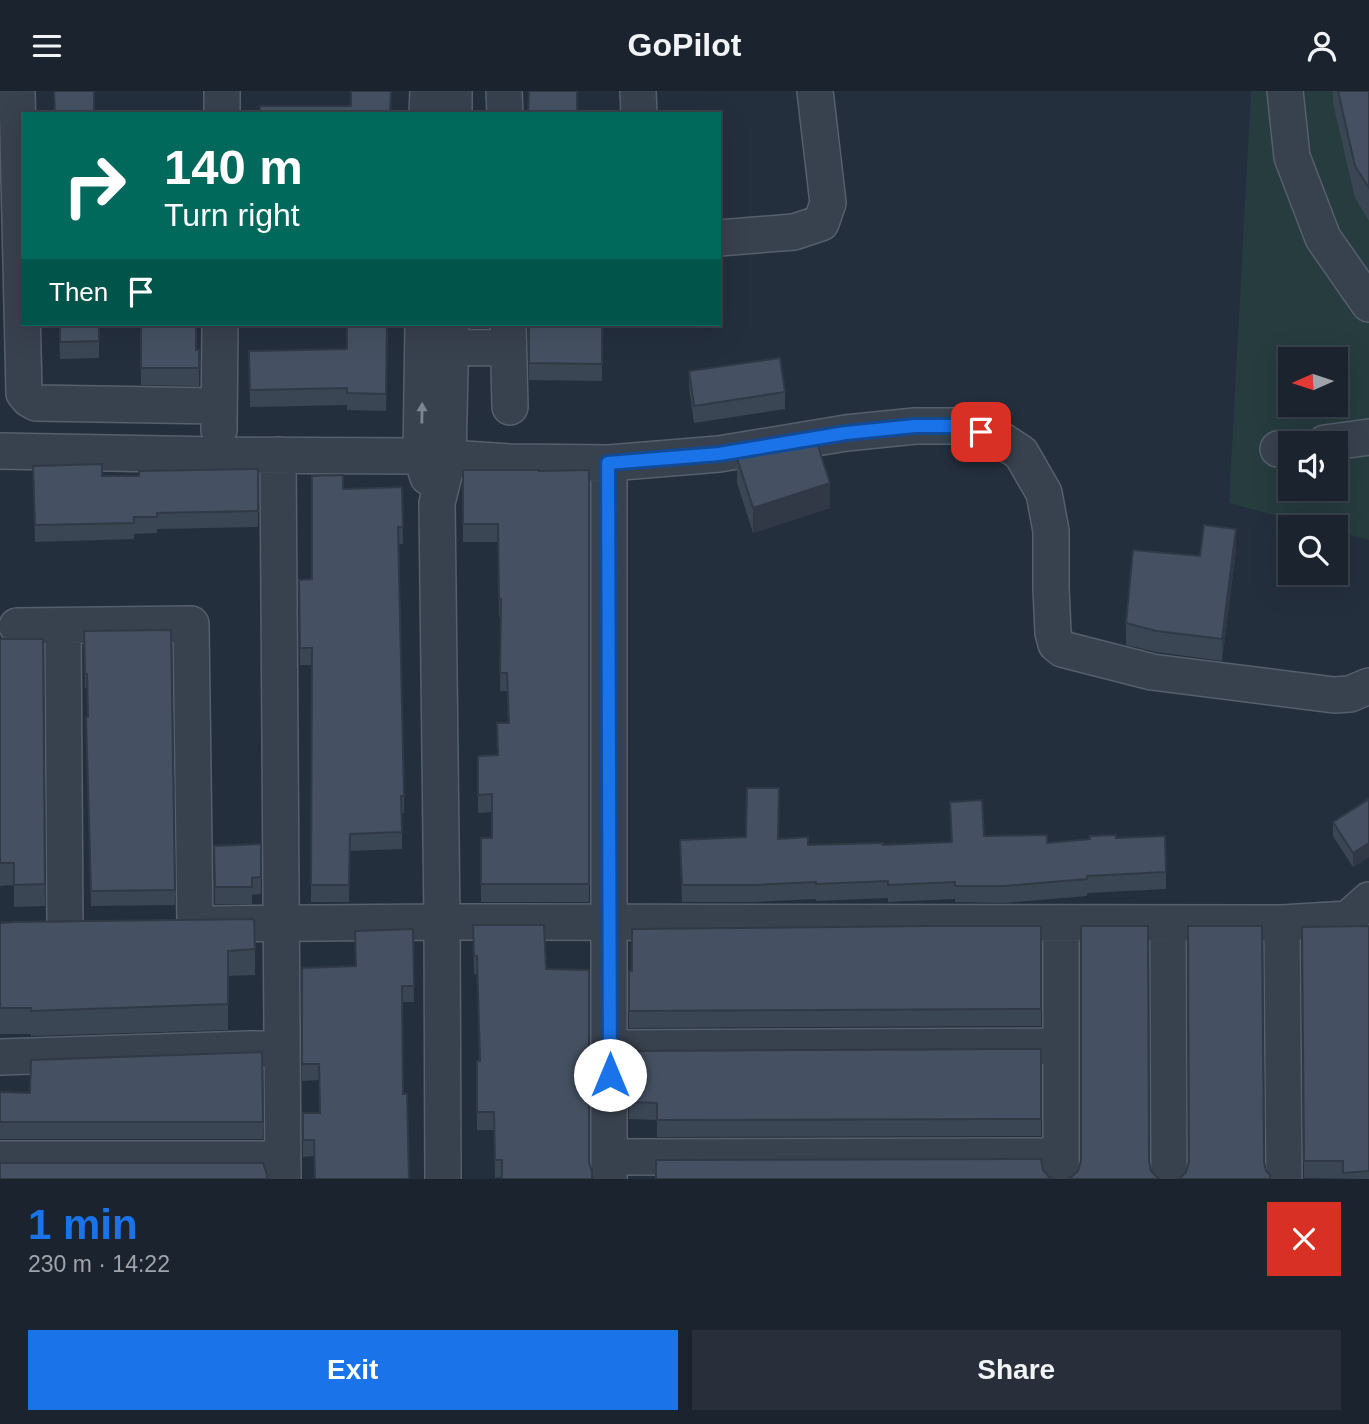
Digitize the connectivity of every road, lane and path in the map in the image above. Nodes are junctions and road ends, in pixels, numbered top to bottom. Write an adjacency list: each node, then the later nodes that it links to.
1 (17, 91): 16 (street)
2 (222, 91): 9 (street)
3 (428, 91): 10 (street)
4 (454, 91): 11 (street)
5 (504, 91): 12 (street)
6 (638, 91): 13 (street)
7 (815, 91): 14 (street)
8 (1285, 91): 15 (street)
9 (222, 112)
10 (427, 112)
11 (454, 112)
12 (505, 112)
13 (639, 112)
14 (721, 238)
15 (1369, 304)
16 (21, 314)
17 (21, 326): 21 (street)
18 (220, 326): 21 (street)
19 (437, 335): 20 (street); 28 (street)
20 (508, 336): 22 (street)
21 (219, 406): 26 (street)
22 (510, 407)
23 (1369, 437): 24 (street)
24 (1348, 440)
25 (0, 451): 26 (street)
26 (219, 455): 27 (street)
27 (278, 455): 28 (street); 39 (street)
28 (434, 457): 29 (street); 34 (street)
29 (608, 463): 32 (street); 35 (street)
30 (17, 626): 31 (street)
31 (63, 627): 39 (street); 40 (street)
32 (1369, 686)
33 (1362, 919): 38 (street)
34 (442, 922): 35 (street); 39 (street); 49 (street)
35 (610, 922): 36 (street); 43 (street)
36 (1061, 923): 37 (street); 41 (street)
37 (1168, 923): 38 (street); 50 (street)
38 (1282, 923): 51 (street)
39 (281, 924): 42 (street)
40 (65, 927)
41 (1061, 1046): 43 (street); 46 (street)
42 (282, 1048): 44 (street); 48 (street)
43 (610, 1048): 47 (street)
44 (0, 1057)
45 (0, 1159): 48 (street)
46 (1061, 1167): 47 (street)
47 (609, 1168)
48 (283, 1169)
49 (443, 1179)
50 (1169, 1179)
51 (1284, 1179)

